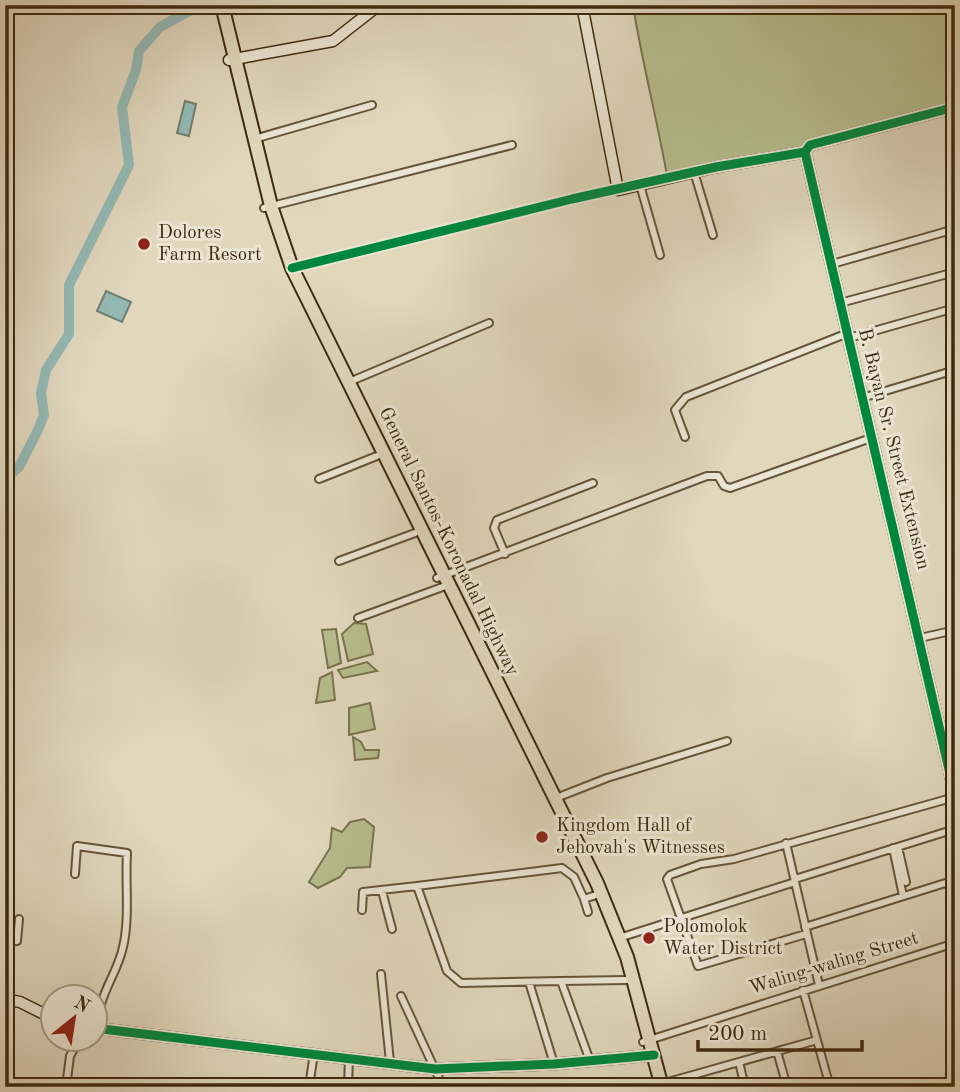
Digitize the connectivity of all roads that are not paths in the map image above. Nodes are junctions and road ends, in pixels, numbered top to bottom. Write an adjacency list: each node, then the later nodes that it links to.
1 (216, 5): 5 (highway, General Santos-Koronadal Highway)
2 (222, 5): 5 (highway, General Santos-Koronadal Highway)
3 (379, 5): 5 (street)
4 (582, 5): 13 (street)
5 (232, 59): 8 (highway, General Santos-Koronadal Highway); 14 (highway, General Santos-Koronadal Highway)
6 (372, 105): 8 (street)
7 (955, 107): 10 (street)
8 (254, 139): 14 (highway, General Santos-Koronadal Highway)
9 (512, 145): 14 (street)
10 (805, 152): 11 (street); 18 (street, B. Bayan Sr. Street Extension)
11 (694, 172): 12 (street); 16 (street)
12 (640, 185): 13 (street); 17 (street)
13 (618, 190): 19 (street)
14 (268, 207): 19 (highway, General Santos-Koronadal Highway); 21 (highway, General Santos-Koronadal Highway)
15 (955, 229): 18 (street)
16 (713, 235)
17 (660, 256)
18 (832, 264): 22 (street, B. Bayan Sr. Street Extension)
19 (292, 268): 21 (highway, General Santos-Koronadal Highway)
20 (955, 272): 22 (street)
21 (304, 302): 27 (highway, General Santos-Koronadal Highway); 31 (highway, General Santos-Koronadal Highway)
22 (840, 303): 25 (street, B. Bayan Sr. Street Extension)
23 (955, 308): 25 (street)
24 (489, 323): 27 (street)
25 (848, 336): 28 (street, B. Bayan Sr. Street Extension); 29 (street)
26 (955, 370): 28 (street)
27 (348, 383): 37 (highway, General Santos-Koronadal Highway)
28 (862, 398): 30 (street, B. Bayan Sr. Street Extension)
29 (685, 437)
30 (871, 438): 35 (street); 40 (street, B. Bayan Sr. Street Extension)
31 (377, 456): 32 (street); 34 (highway, General Santos-Koronadal Highway)
32 (319, 479)
33 (593, 483): 35 (street)
34 (415, 533): 36 (street); 37 (highway, General Santos-Koronadal Highway)
35 (505, 554): 37 (street)
36 (339, 561)
37 (443, 582): 38 (street); 43 (highway, General Santos-Koronadal Highway); 54 (highway, General Santos-Koronadal Highway)
38 (358, 618)
39 (955, 630): 40 (street)
40 (920, 638): 42 (street, B. Bayan Sr. Street Extension)
41 (727, 741): 43 (street)
42 (955, 794): 45 (street)
43 (556, 798): 61 (highway, General Santos-Koronadal Highway)
44 (955, 829): 46 (street)
45 (786, 843): 48 (street); 58 (street)
46 (896, 848): 48 (street); 50 (street); 53 (street)
47 (75, 873): 69 (street)
48 (795, 880): 58 (street); 60 (street)
49 (955, 880): 53 (street)
50 (906, 882)
51 (417, 886): 52 (street); 54 (street); 67 (street)
52 (382, 891): 55 (street); 59 (street)
53 (903, 896): 60 (street)
54 (590, 897): 56 (street); 61 (highway, General Santos-Koronadal Highway)
55 (362, 909)
56 (588, 912)
57 (19, 919): 62 (street)
58 (679, 919): 60 (street); 61 (street)
59 (392, 929)
60 (805, 931): 68 (street)
61 (617, 939): 65 (highway, General Santos-Koronadal Highway); 76 (highway, General Santos-Koronadal Highway)
62 (5, 942)
63 (955, 943): 68 (street, Waling-waling Street)
64 (381, 974): 83 (street)
65 (627, 980): 66 (street); 76 (highway, General Santos-Koronadal Highway)
66 (561, 981): 67 (street); 82 (street)
67 (529, 982): 85 (street)
68 (819, 985): 70 (street, Waling-waling Street)
69 (108, 989)
70 (803, 990): 75 (street); 76 (street, Waling-waling Street)
71 (401, 996): 86 (street)
72 (5, 999): 73 (street)
73 (38, 1010)
74 (108, 1030): 78 (street)
75 (817, 1040): 77 (street); 94 (street)
76 (646, 1041): 80 (highway, General Santos-Koronadal Highway)
77 (777, 1051): 84 (street); 93 (street)
78 (314, 1053): 81 (street); 89 (street)
79 (71, 1054): 88 (street)
80 (650, 1055): 82 (street); 87 (highway, General Santos-Koronadal Highway)
81 (349, 1057): 83 (street); 90 (street)
82 (590, 1061): 85 (street)
83 (390, 1062): 86 (street)
84 (739, 1062): 87 (street); 92 (street)
85 (554, 1064): 86 (street)
86 (435, 1069): 91 (street)
87 (660, 1086)
88 (66, 1087)
89 (309, 1087)
90 (348, 1087)
91 (443, 1087)
92 (745, 1087)
93 (787, 1087)
94 (830, 1087)

